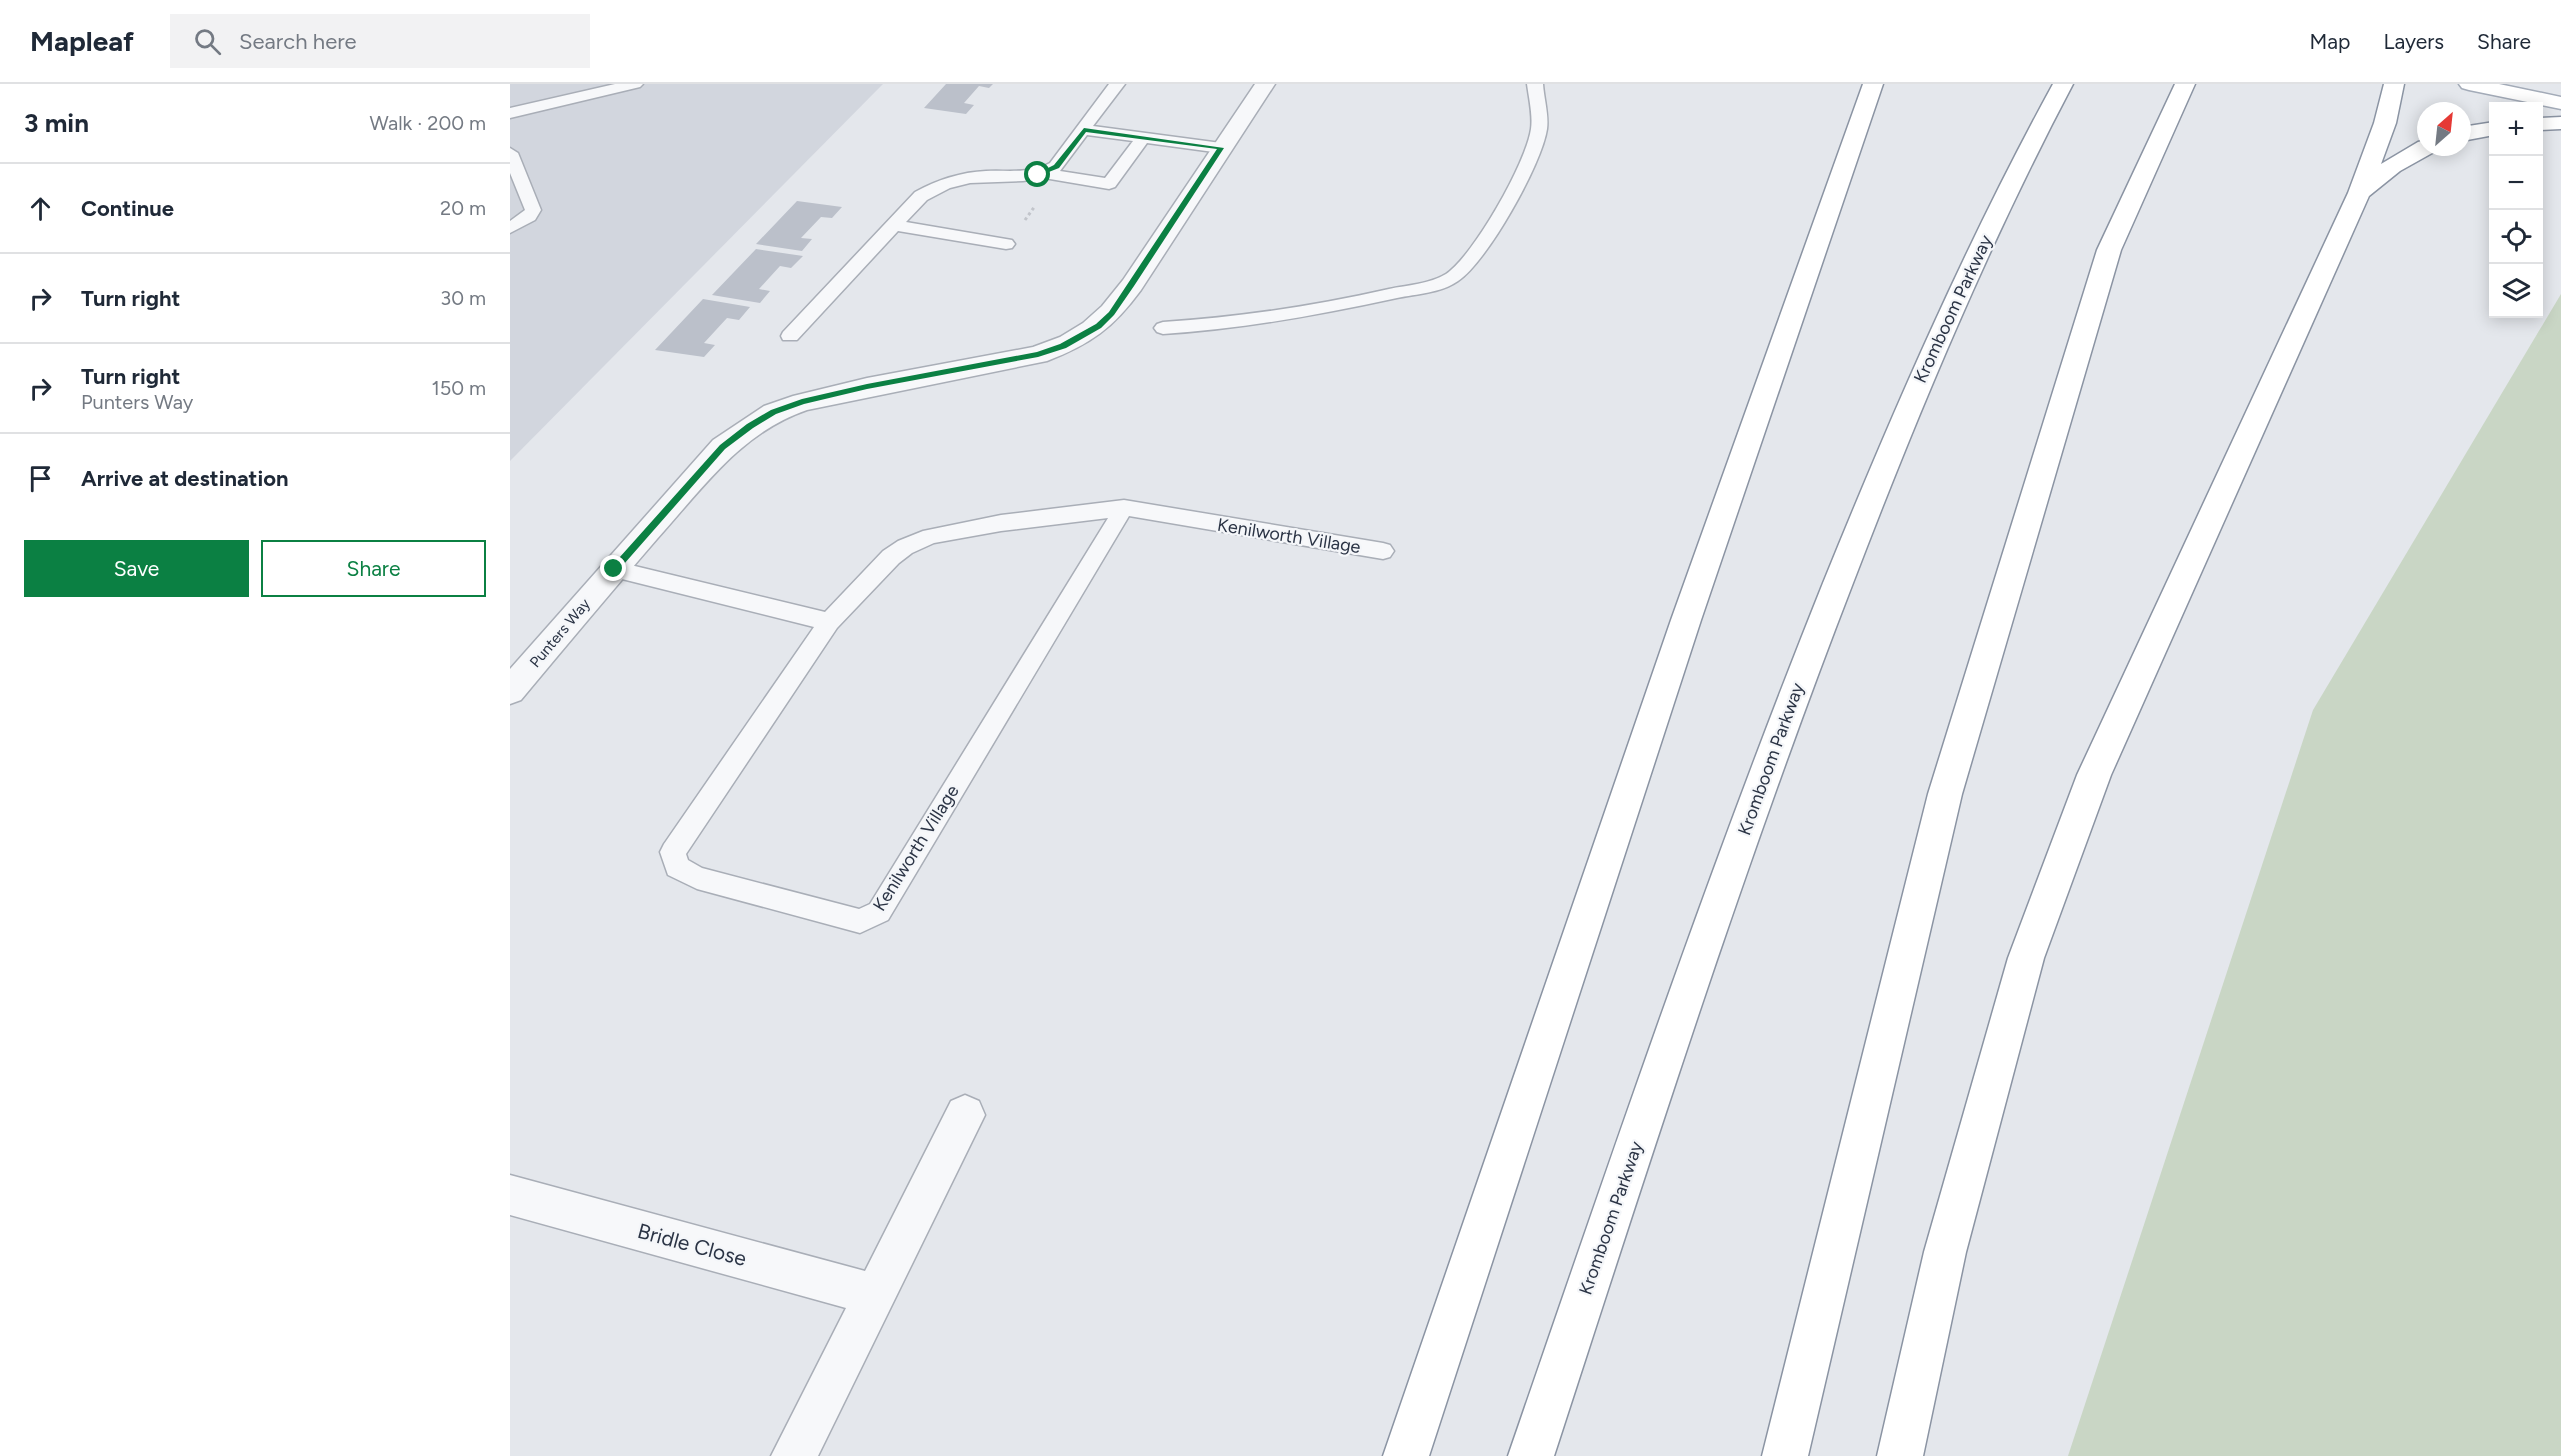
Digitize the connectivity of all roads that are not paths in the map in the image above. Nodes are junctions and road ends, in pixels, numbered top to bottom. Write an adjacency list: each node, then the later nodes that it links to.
1 (572, 84): 11 (lane)
2 (635, 84): 13 (lane)
3 (1118, 84): 17 (lane)
4 (1265, 84): 20 (street, Punters Way)
5 (1535, 84): 28 (lane)
6 (1874, 84): 39 (main road)
7 (2063, 84): 40 (main road, Kromboom Parkway)
8 (2185, 84): 41 (main road)
9 (2394, 84): 24 (main road)
10 (2469, 84): 12 (main road)
11 (510, 101)
12 (2561, 103)
13 (510, 113)
14 (2561, 123): 15 (main road)
15 (2543, 124)
16 (2489, 129): 18 (main road)
17 (1084, 130): 19 (lane); 23 (lane)
18 (2471, 132)
19 (1143, 138): 20 (lane); 23 (lane)
20 (1221, 148): 32 (street, Punters Way)
21 (2417, 152): 24 (main road)
22 (510, 153): 26 (lane)
23 (1045, 173): 25 (lane)
24 (2359, 193): 42 (main road)
25 (894, 225): 27 (lane); 29 (lane)
26 (510, 228)
27 (1006, 244)
28 (1163, 328)
29 (790, 336)
30 (1124, 508): 31 (lane, Kenilworth Village); 33 (lane, Kenilworth Village); 33 (lane, Kenilworth Village)
31 (1383, 551)
32 (614, 569): 33 (lane); 34 (street, Punters Way)
33 (829, 622)
34 (510, 691)
35 (965, 1115): 37 (street)
36 (510, 1196): 37 (street, Bridle Close)
37 (873, 1294): 38 (street)
38 (794, 1456)
39 (1406, 1456)
40 (1531, 1456)
41 (1785, 1456)
42 (1900, 1456)

